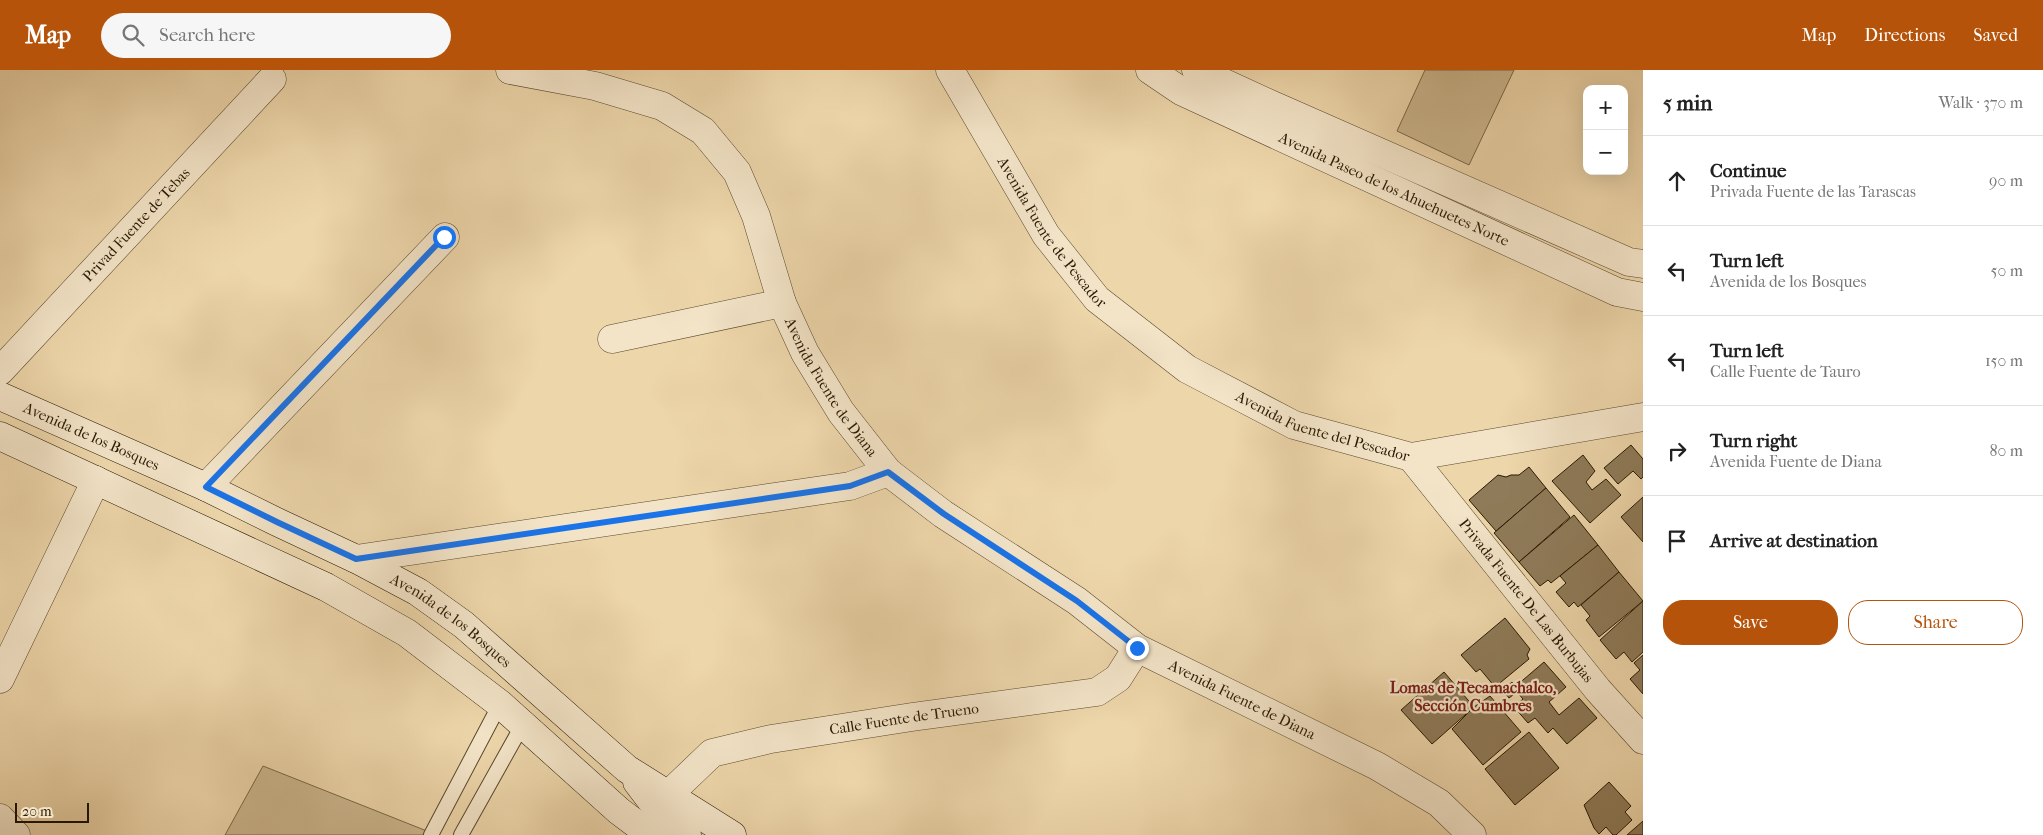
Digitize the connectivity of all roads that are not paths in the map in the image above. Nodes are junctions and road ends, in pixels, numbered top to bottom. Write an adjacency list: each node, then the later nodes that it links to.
1 (510, 70): 9 (street, Avenida Fuente de Diana)
2 (950, 70): 11 (street, Avenida Fuente de Pescador)
3 (1150, 70): 8 (street, Avenida Paseo de los Ahuehuetes Norte)
4 (1196, 70): 7 (street, Avenida Paseo de los Ahuehuetes Norte)
5 (272, 79): 12 (street, Privad Fuente de Tebas)
6 (444, 237): 19 (street)
7 (1643, 264)
8 (1643, 297)
9 (782, 303): 10 (street); 17 (street, Avenida Fuente de Diana)
10 (612, 338)
11 (1186, 369): 16 (street, Avenida Fuente del Pescador)
12 (0, 371)
13 (0, 396): 19 (street, Avenida de los Bosques)
14 (1643, 417): 16 (street, Avenida Fuente del Pescador)
15 (0, 436): 18 (street)
16 (1411, 457): 25 (street, Privada Fuente De Las Burbujas)
17 (888, 472): 20 (street); 21 (street, Avenida Fuente de Diana)
18 (96, 480): 22 (street); 23 (street)
19 (206, 487): 20 (street, Avenida de los Bosques)
20 (356, 559): 26 (street, Avenida de los Bosques)
21 (1137, 648): 27 (street, Calle Fuente de Trueno); 35 (street, Avenida Fuente de Diana)
22 (0, 679)
23 (500, 704): 24 (street); 30 (lane)
24 (522, 724): 31 (lane); 32 (street)
25 (1643, 740)
26 (627, 769): 27 (street, Avenida de los Bosques); 33 (street)
27 (668, 795): 34 (street, Avenida de los Bosques)
28 (0, 818): 29 (street)
29 (16, 835)
30 (431, 835)
31 (461, 835)
32 (651, 835)
33 (687, 835)
34 (732, 835)
35 (1472, 835)

